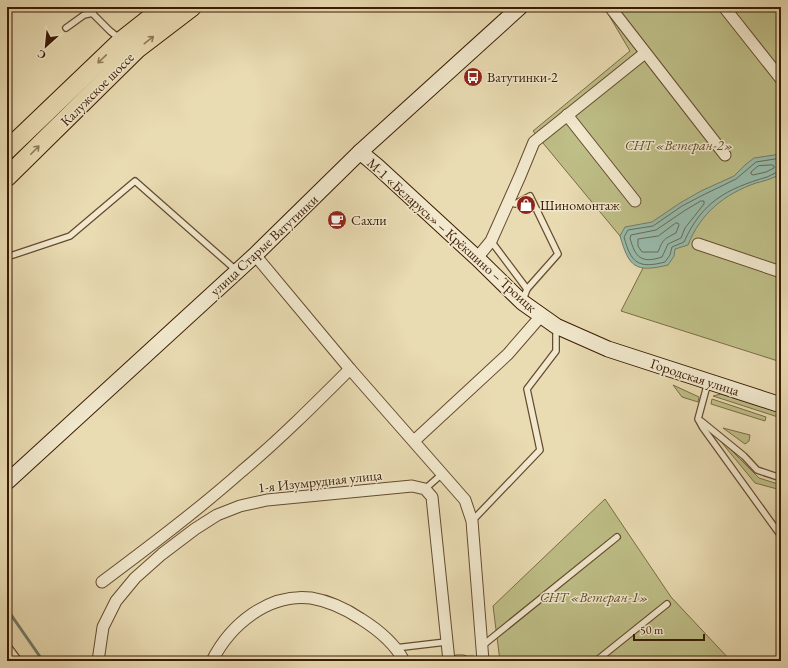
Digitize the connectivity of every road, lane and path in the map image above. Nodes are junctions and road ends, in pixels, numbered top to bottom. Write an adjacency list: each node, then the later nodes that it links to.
1 (86, 7): 7 (lane)
2 (164, 7): 9 (highway, Калужское шоссе)
3 (192, 7): 16 (highway, Калужское шоссе, one-way to 3)
4 (520, 7): 14 (main road, улица Старые Ватутинки)
5 (610, 7): 10 (street)
6 (724, 7): 11 (street)
7 (93, 13): 8 (lane); 9 (lane)
8 (66, 28)
9 (122, 40): 13 (highway, Калужское шоссе, one-way to 13)
10 (646, 53): 12 (street); 15 (street)
11 (781, 79)
12 (567, 115): 17 (street); 18 (street)
13 (7, 150)
14 (360, 152): 21 (main road, улица Старые Ватутинки); 23 (main road, М-1 «Беларусь» – Крёкшино – Троицк)
15 (725, 155)
16 (7, 177)
17 (509, 201): 19 (street); 26 (lane)
18 (636, 202)
19 (491, 241): 23 (street); 26 (lane)
20 (698, 244): 25 (street)
21 (255, 255): 24 (main road, улица Старые Ватутинки); 30 (street)
22 (7, 257): 24 (lane)
23 (477, 258): 26 (main road, М-1 «Беларусь» – Крёкшино – Троицк)
24 (237, 271): 37 (main road, улица Старые Ватутинки)
25 (781, 272)
26 (524, 295): 27 (main road, М-1 «Беларусь» – Крёкшино – Троицк)
27 (542, 316): 28 (main road, М-1 «Беларусь» – Крёкшино – Троицк); 34 (street)
28 (556, 326): 29 (main road, М-1 «Беларусь» – Крёкшино – Троицк); 39 (lane)
29 (608, 349): 31 (main road, Городская улица)
30 (350, 369): 34 (street); 42 (street)
31 (708, 382): 32 (main road, Городская улица); 33 (lane)
32 (781, 405)
33 (698, 420): 36 (lane); 40 (lane)
34 (414, 441): 35 (street)
35 (442, 474): 38 (lane); 39 (street)
36 (781, 478)
37 (7, 482)
38 (425, 490): 44 (street); 50 (street, 1-я Изумрудная улица)
39 (472, 521): 46 (street)
40 (781, 536)
41 (617, 537): 46 (lane)
42 (102, 582)
43 (667, 604): 56 (lane)
44 (446, 642): 47 (lane); 53 (street)
45 (7, 645): 49 (lane)
46 (482, 646): 48 (street)
47 (394, 648): 51 (street); 52 (street)
48 (480, 660)
49 (19, 661)
50 (98, 661)
51 (212, 661)
52 (404, 661)
53 (449, 661)
54 (457, 661): 55 (street)
55 (463, 661)
56 (596, 661)

